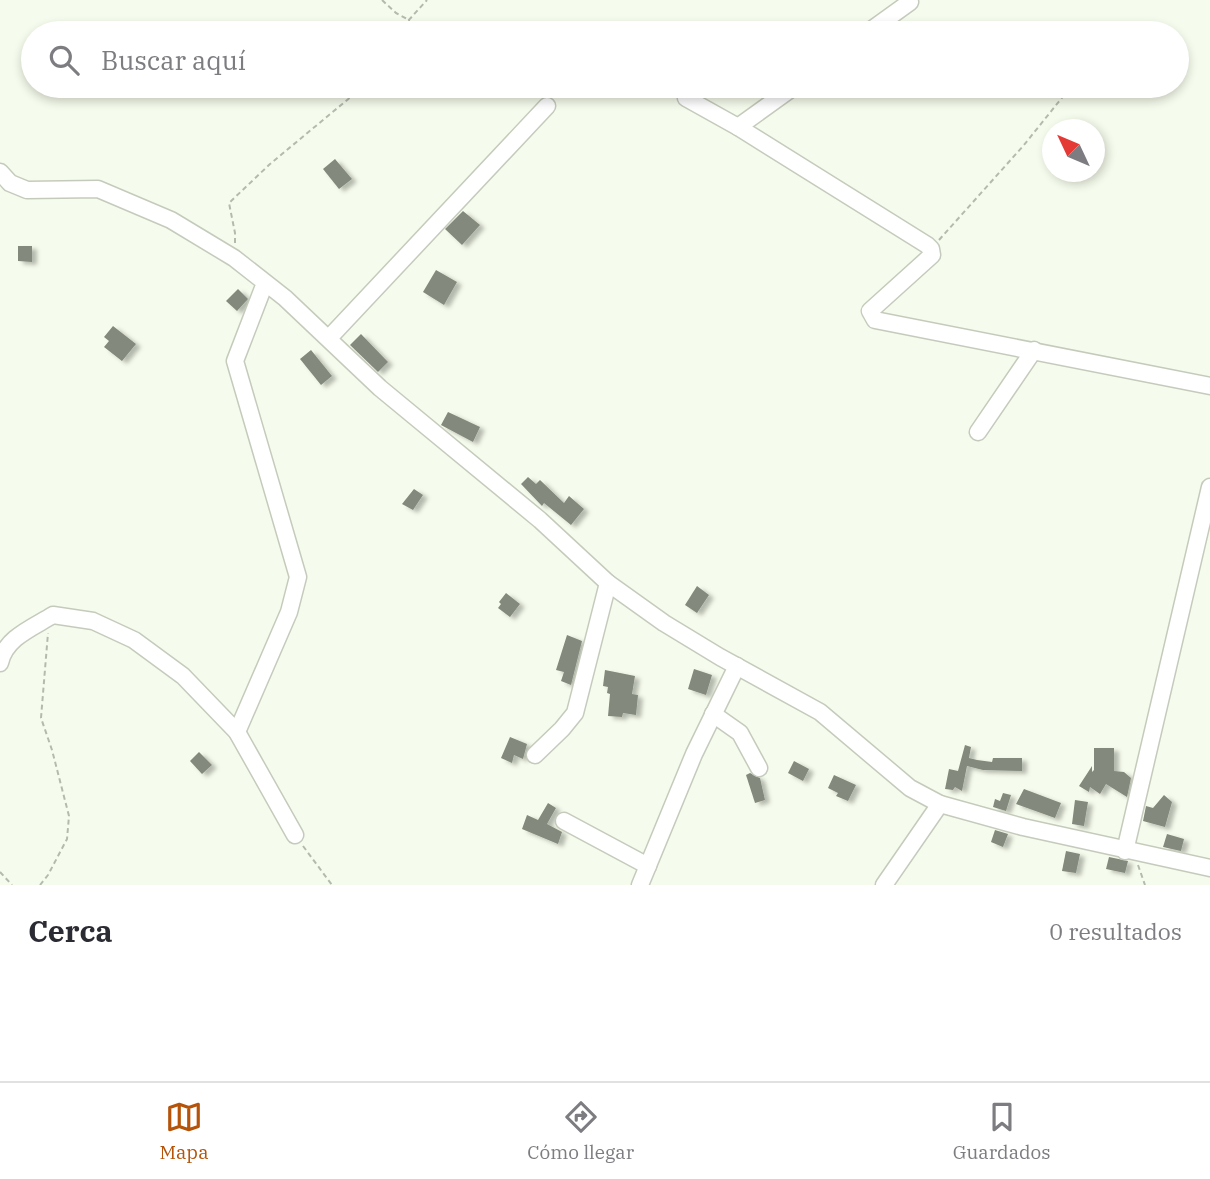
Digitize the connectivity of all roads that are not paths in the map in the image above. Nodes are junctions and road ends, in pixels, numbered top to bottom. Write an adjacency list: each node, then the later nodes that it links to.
1 (910, 2): 2 (street)
2 (884, 21)
3 (686, 98): 6 (street)
4 (778, 98): 6 (street)
5 (547, 106): 9 (street)
6 (738, 127): 10 (street)
7 (0, 172): 8 (street)
8 (265, 282): 9 (street); 19 (street)
9 (329, 338): 15 (street)
10 (1034, 350): 11 (street); 12 (street)
11 (1210, 386)
12 (978, 432)
13 (1210, 487): 14 (street)
14 (1204, 536): 25 (street)
15 (608, 583): 17 (street); 20 (street)
16 (0, 663): 19 (street)
17 (737, 666): 18 (street); 22 (street)
18 (713, 714): 21 (street); 26 (street)
19 (237, 732): 24 (street)
20 (535, 755)
21 (759, 768)
22 (940, 804): 25 (street); 29 (street)
23 (564, 821): 26 (street)
24 (295, 835)
25 (1131, 852): 27 (street)
26 (648, 866): 28 (street)
27 (1210, 868)
28 (640, 885)
29 (884, 885)

